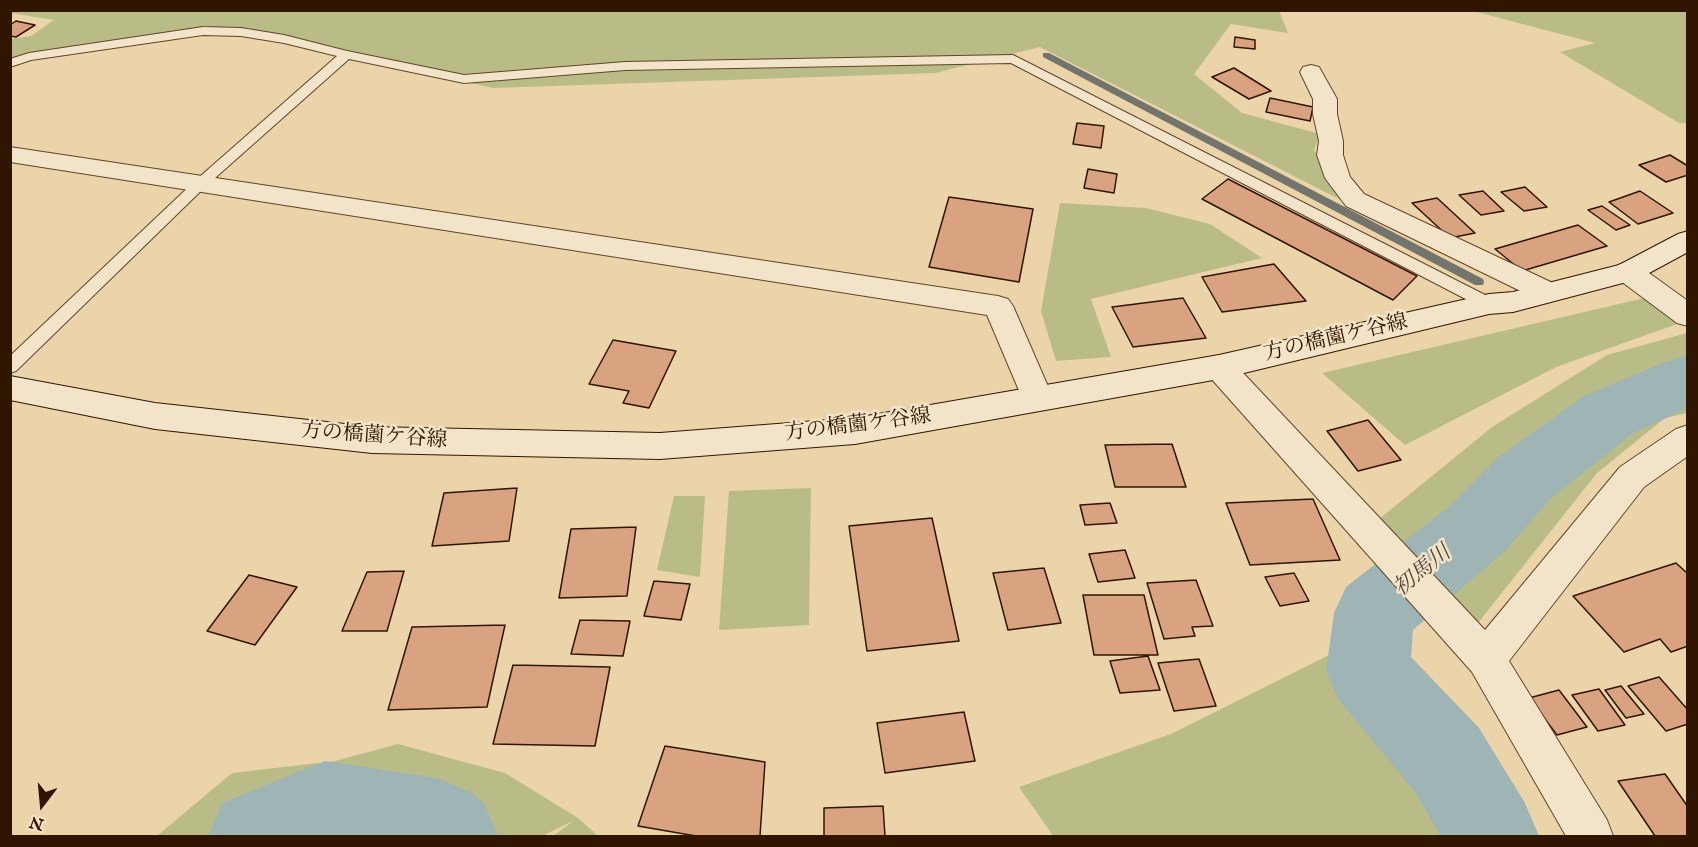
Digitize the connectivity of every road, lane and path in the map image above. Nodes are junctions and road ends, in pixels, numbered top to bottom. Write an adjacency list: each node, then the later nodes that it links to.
1 (346, 55): 2 (lane); 5 (lane); 9 (lane)
2 (10, 63)
3 (1311, 72): 8 (street)
4 (10, 154): 5 (street)
5 (201, 183): 11 (lane); 14 (street)
6 (1688, 240): 7 (street, 方の橋薗ケ谷線)
7 (1628, 272): 8 (street, 方の橋薗ケ谷線); 10 (street)
8 (1547, 292): 9 (street, 方の橋薗ケ谷線)
9 (1489, 304): 12 (street, 方の橋薗ケ谷線)
10 (1688, 316)
11 (10, 367)
12 (1219, 367): 14 (street, 方の橋薗ケ谷線); 16 (street)
13 (10, 388): 14 (street, 方の橋薗ケ谷線)
14 (1037, 398)
15 (1688, 438): 16 (street)
16 (1476, 649): 17 (street)
17 (1591, 837)

